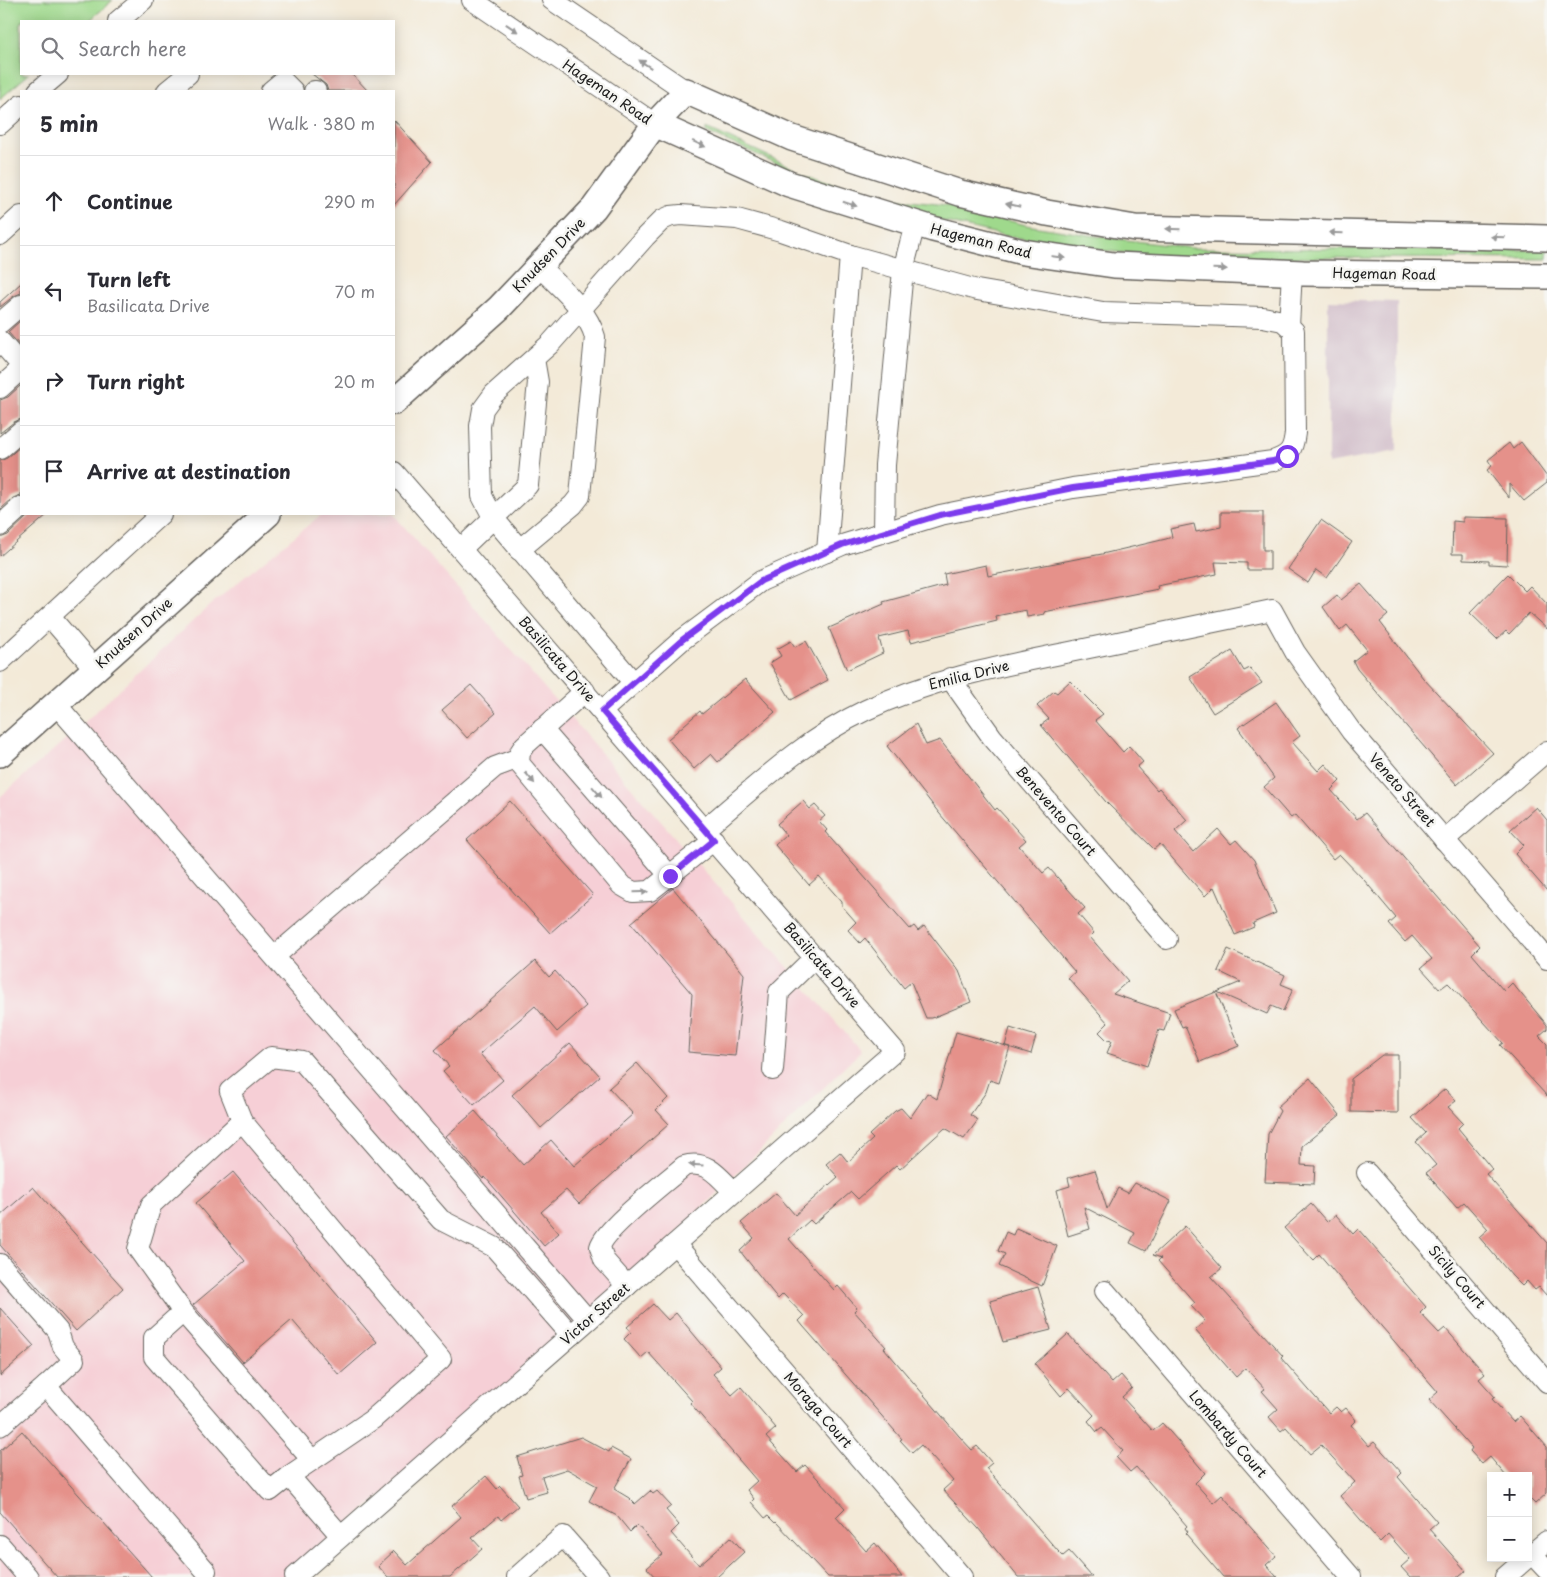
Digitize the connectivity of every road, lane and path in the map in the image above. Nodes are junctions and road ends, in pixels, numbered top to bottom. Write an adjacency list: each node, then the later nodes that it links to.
1 (142, 0): 4 (street)
2 (472, 0): 14 (street, Hageman Road, one-way to 14)
3 (552, 0): 11 (street, one-way to 3)
4 (119, 20)
5 (57, 75): 7 (street)
6 (187, 75): 8 (street)
7 (39, 90)
8 (168, 90)
9 (272, 90): 10 (street)
10 (292, 90)
11 (686, 91): 14 (main road, Knudsen Drive); 18 (main road, one-way to 11)
12 (20, 106): 13 (street)
13 (0, 124)
14 (655, 124): 16 (main road, Hageman Road, one-way to 16); 20 (main road, Knudsen Drive)
15 (20, 217): 17 (street)
16 (915, 224): 21 (street); 22 (main road, Hageman Road, one-way to 22)
17 (0, 235)
18 (1547, 238)
19 (850, 255): 21 (street); 25 (street); 45 (street)
20 (539, 266): 25 (street); 33 (main road, Knudsen Drive)
21 (903, 270): 27 (street); 42 (street)
22 (1292, 272): 23 (main road, Hageman Road); 27 (street)
23 (1547, 276)
24 (20, 306): 26 (street)
25 (581, 310): 29 (street); 44 (street)
26 (0, 323)
27 (1289, 326): 42 (street)
28 (0, 341): 30 (street)
29 (534, 359): 40 (street); 40 (street)
30 (20, 364)
31 (20, 370): 32 (street)
32 (0, 388)
33 (395, 401)
34 (20, 432): 35 (street)
35 (0, 449)
36 (395, 473): 43 (street, Basilicata Drive)
37 (20, 508): 41 (street)
38 (160, 515): 47 (street)
39 (267, 515): 49 (main road, Knudsen Drive)
40 (494, 519): 43 (street); 44 (street)
41 (0, 526)
42 (884, 532): 45 (street)
43 (461, 549): 52 (street, Basilicata Drive)
44 (519, 550): 51 (street)
45 (826, 552): 51 (street)
46 (1272, 610): 50 (street, Emilia Drive); 60 (street, Veneto Street)
47 (50, 617): 48 (street); 49 (street)
48 (0, 662)
49 (94, 668): 53 (main road, Knudsen Drive)
50 (950, 678): 59 (street, Emilia Drive); 62 (street, Benevento Court)
51 (634, 683): 54 (street)
52 (584, 691): 54 (street, Basilicata Drive); 55 (street)
53 (56, 703): 57 (main road, Knudsen Drive); 63 (street)
54 (602, 711): 59 (street, Basilicata Drive)
55 (542, 729): 58 (street); 61 (street, one-way to 61)
56 (1547, 751): 60 (street)
57 (0, 754)
58 (519, 758): 61 (street, Emilia Drive, one-way to 61); 63 (street)
59 (710, 834): 61 (street, Emilia Drive); 64 (street, Basilicata Drive)
60 (1444, 840): 65 (street, Veneto Street)
61 (670, 876)
62 (1166, 940)
63 (275, 956): 76 (street)
64 (815, 957): 66 (street, Basilicata Drive); 67 (street)
65 (1547, 959)
66 (895, 1051): 70 (street, Victor Street)
67 (773, 1070)
68 (242, 1121): 75 (street); 77 (street); 81 (street)
69 (1367, 1173): 78 (street, Sicily Court)
70 (734, 1192): 71 (street, Victor Street); 73 (street, one-way to 73)
71 (675, 1244): 73 (street, Victor Street); 92 (street, Moraga Court)
72 (0, 1264): 79 (street)
73 (628, 1286): 76 (street, Victor Street)
74 (1104, 1291): 93 (street, Lombardy Court)
75 (184, 1312): 81 (street); 82 (street)
76 (588, 1320): 77 (street, Victor Street)
77 (571, 1335): 83 (street, Victor Street)
78 (1547, 1382)
79 (46, 1386): 80 (street); 87 (street)
80 (0, 1426)
81 (312, 1460): 82 (street)
82 (289, 1476): 83 (street)
83 (341, 1536): 89 (street, Victor Street)
84 (0, 1545): 88 (street)
85 (1534, 1553): 86 (street); 94 (street)
86 (1547, 1570)
87 (206, 1575)
88 (28, 1577)
89 (295, 1577)
90 (517, 1577): 91 (street)
91 (599, 1577)
92 (962, 1577)
93 (1351, 1577)
94 (1505, 1577)

